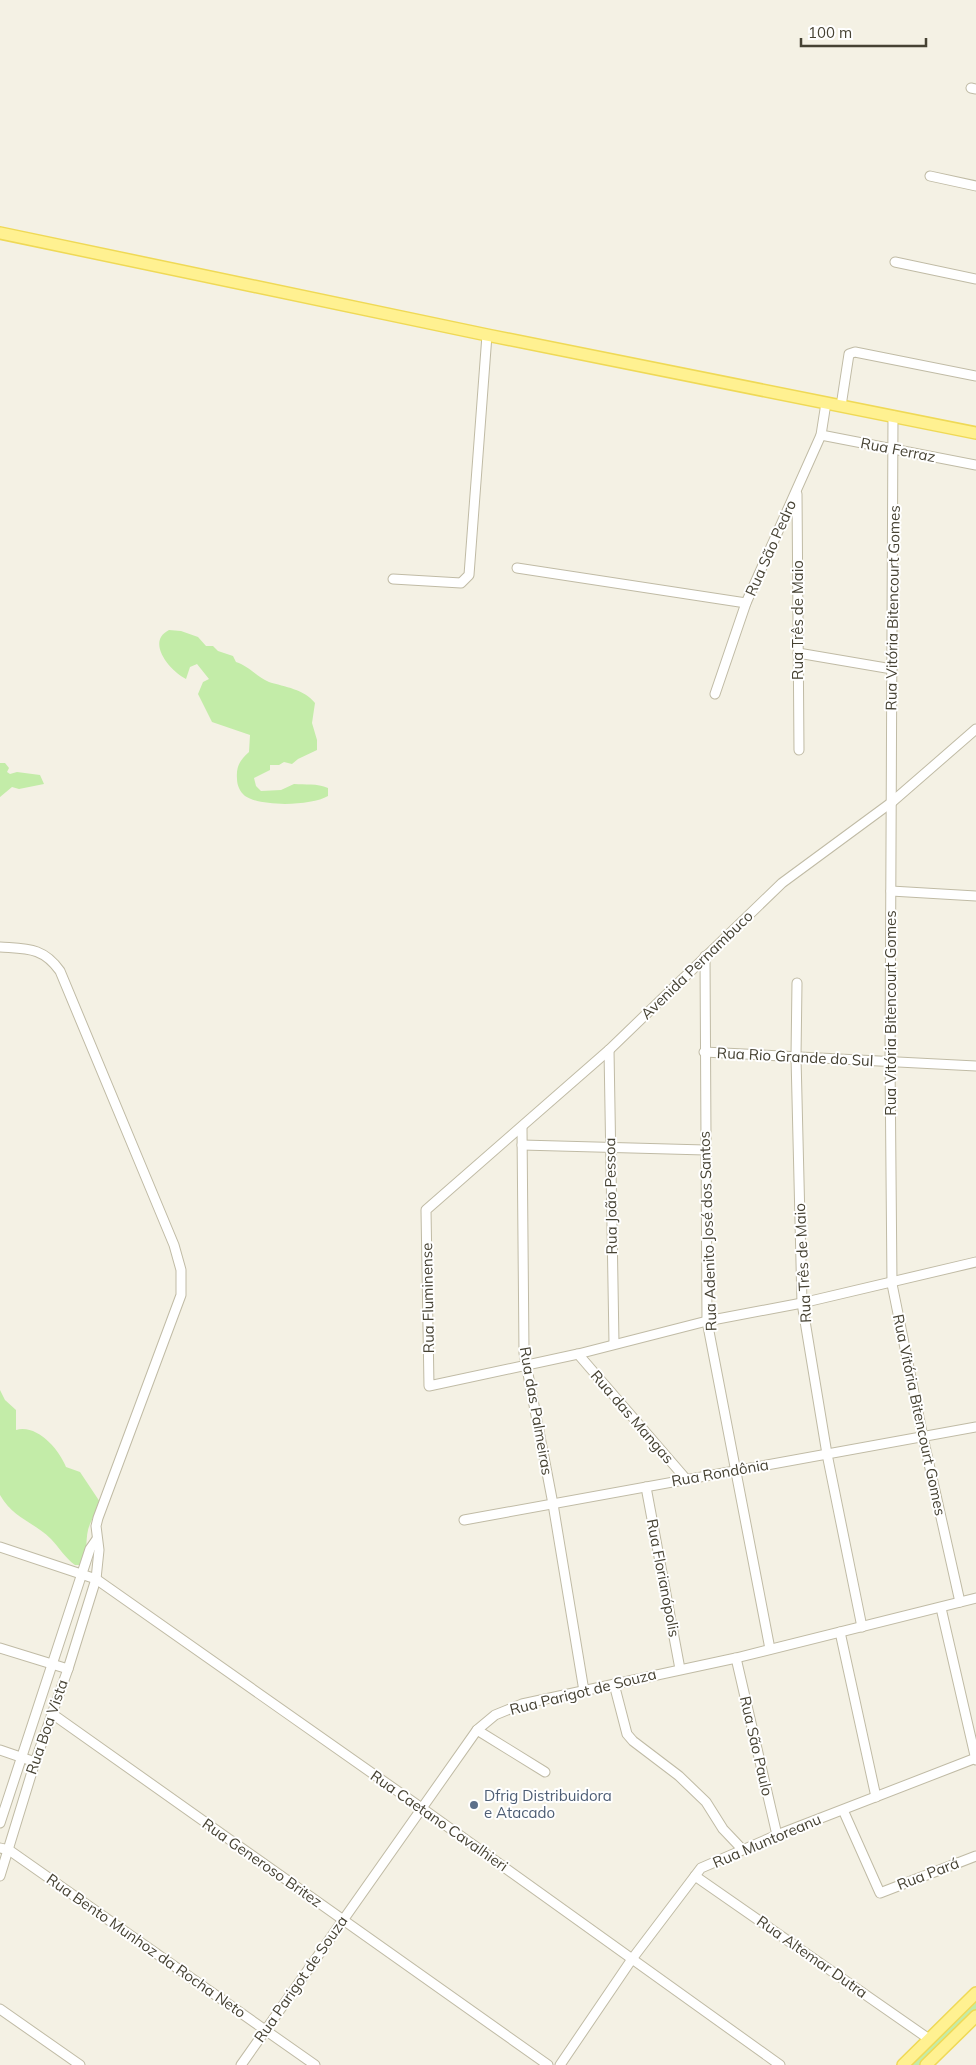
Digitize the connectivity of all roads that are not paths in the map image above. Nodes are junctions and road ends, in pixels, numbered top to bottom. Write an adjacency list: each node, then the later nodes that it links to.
1 (930, 176): 2 (street)
2 (976, 186)
3 (0, 233): 6 (main road)
4 (895, 262): 5 (street)
5 (976, 280)
6 (487, 336): 8 (main road); 17 (street)
7 (976, 376): 9 (street)
8 (826, 403): 9 (main road); 12 (street, Rua São Pedro)
9 (841, 406): 10 (main road)
10 (893, 416): 11 (main road); 13 (street, Rua Vitória Bitencourt Gomes)
11 (976, 433)
12 (821, 435): 13 (street, Rua Ferraz); 15 (street, Rua São Pedro)
13 (894, 449): 14 (street, Rua Ferraz); 20 (street, Rua Vitória Bitencourt Gomes)
14 (976, 465)
15 (797, 491): 18 (street, Rua São Pedro); 19 (street, Rua Três de Maio)
16 (516, 568): 18 (street)
17 (392, 579)
18 (746, 603): 21 (street, Rua São Pedro)
19 (798, 653): 20 (street); 23 (street, Rua Três de Maio)
20 (892, 669): 24 (street, Rua Vitória Bitencourt Gomes)
21 (715, 694)
22 (976, 729): 24 (street, Avenida Pernambuco)
23 (799, 750)
24 (892, 802): 25 (street, Rua Vitória Bitencourt Gomes); 28 (street, Avenida Pernambuco)
25 (891, 891): 26 (street); 33 (street, Rua Vitória Bitencourt Gomes)
26 (976, 896)
27 (0, 947): 55 (street)
28 (705, 956): 30 (street, Avenida Pernambuco); 31 (street, Rua Adenito José dos Santos)
29 (797, 983): 32 (street, Rua Três de Maio)
30 (609, 1050): 35 (street, Avenida Pernambuco); 37 (street, Rua João Pessoa)
31 (704, 1052): 32 (street, Rua Rio Grande do Sul); 38 (street, Rua Adenito José dos Santos)
32 (796, 1056): 33 (street, Rua Rio Grande do Sul); 42 (street, Rua Três de Maio)
33 (890, 1061): 34 (street, Rua Rio Grande do Sul); 41 (street, Rua Vitória Bitencourt Gomes)
34 (976, 1066)
35 (522, 1128): 36 (street, Rua das Palmeiras); 39 (street, Avenida Pernambuco)
36 (522, 1145): 37 (street); 46 (street, Rua das Palmeiras)
37 (610, 1148): 38 (street); 44 (street, Rua João Pessoa)
38 (705, 1150): 43 (street, Rua Adenito José dos Santos)
39 (426, 1210): 46 (street, Rua Fluminense)
40 (976, 1262): 41 (street)
41 (892, 1284): 42 (street); 48 (street, Rua Vitória Bitencourt Gomes)
42 (802, 1303): 43 (street); 49 (street, Rua Três de Maio)
43 (707, 1320): 44 (street); 50 (street, Rua Adenito José dos Santos)
44 (614, 1343): 45 (street)
45 (578, 1354): 46 (street); 51 (street, Rua das Mangas)
46 (527, 1364): 53 (street, Rua das Palmeiras)
47 (976, 1427): 48 (street, Rua Rondônia)
48 (923, 1437): 49 (street, Rua Rondônia); 60 (street, Rua Vitória Bitencourt Gomes)
49 (827, 1454): 50 (street, Rua Rondônia); 62 (street, Rua Três de Maio)
50 (737, 1470): 51 (street, Rua Rondônia); 65 (street, Rua Adenito José dos Santos)
51 (686, 1480): 52 (street, Rua Rondônia)
52 (646, 1487): 53 (street, Rua Rondônia); 68 (street, Rua Florianópolis)
53 (553, 1504): 54 (street, Rua Rondônia); 71 (street, Rua das Palmeiras)
54 (464, 1520)
55 (97, 1539): 57 (street, Rua Boa Vista); 58 (street, Rua Boa Vista)
56 (0, 1547): 57 (street, Rua Caetano Cavalhieri)
57 (82, 1574): 58 (street, Rua Caetano Cavalhieri); 67 (street, Rua Boa Vista)
58 (96, 1579): 69 (street, Rua Boa Vista); 80 (street, Rua Caetano Cavalhieri)
59 (976, 1598): 60 (street, Rua Parigot de Souza)
60 (960, 1602): 61 (street, Rua Parigot de Souza)
61 (941, 1608): 62 (street, Rua Parigot de Souza); 76 (street)
62 (862, 1627): 63 (street, Rua Parigot de Souza)
63 (840, 1632): 65 (street, Rua Parigot de Souza); 79 (street)
64 (0, 1648): 67 (street)
65 (770, 1649): 66 (street, Rua Parigot de Souza)
66 (736, 1658): 68 (street, Rua Parigot de Souza); 83 (street, Rua São Paulo)
67 (52, 1665): 69 (street); 75 (street, Rua Boa Vista)
68 (680, 1668): 70 (street, Rua Parigot de Souza)
69 (68, 1669): 72 (street, Rua Boa Vista)
70 (614, 1684): 71 (street, Rua Parigot de Souza); 85 (street)
71 (584, 1691): 73 (street, Rua Parigot de Souza)
72 (51, 1712): 77 (street, Rua Boa Vista); 89 (street, Rua Generoso Britez)
73 (478, 1730): 78 (street); 80 (street, Rua Parigot de Souza)
74 (0, 1750): 75 (street)
75 (21, 1757): 77 (street); 82 (street, Rua Boa Vista)
76 (976, 1759): 79 (street, Rua Muntoreanu)
77 (35, 1762): 84 (street, Rua Boa Vista)
78 (545, 1772)
79 (876, 1796): 81 (street, Rua Muntoreanu)
80 (423, 1809): 89 (street, Rua Parigot de Souza); 90 (street, Rua Caetano Cavalhieri)
81 (843, 1810): 83 (street, Rua Muntoreanu); 86 (street, Rua Pará)
82 (0, 1823)
83 (777, 1835): 85 (street, Rua Muntoreanu)
84 (4, 1849): 87 (street, Rua Boa Vista); 94 (street, Rua Bento Munhoz da Rocha Neto)
85 (742, 1849): 88 (street, Rua Muntoreanu)
86 (976, 1856)
87 (0, 1876)
88 (695, 1876): 90 (street, Rua Muntoreanu); 95 (street, Rua Altemar Dutra)
89 (342, 1920): 94 (street, Rua Parigot de Souza); 99 (street, Rua Generoso Britez)
90 (632, 1958): 100 (street, Rua Muntoreanu); 101 (street, Rua Caetano Cavalhieri)
91 (976, 1993): 95 (main road)
92 (0, 2009): 96 (street)
93 (976, 2016): 103 (main road)
94 (265, 2030): 97 (street, Rua Parigot de Souza); 98 (street, Rua Bento Munhoz da Rocha Neto)
95 (929, 2039): 102 (main road)
96 (80, 2065)
97 (241, 2065)
98 (315, 2065)
99 (548, 2065)
100 (560, 2065)
101 (780, 2065)
102 (902, 2065)
103 (926, 2065)

